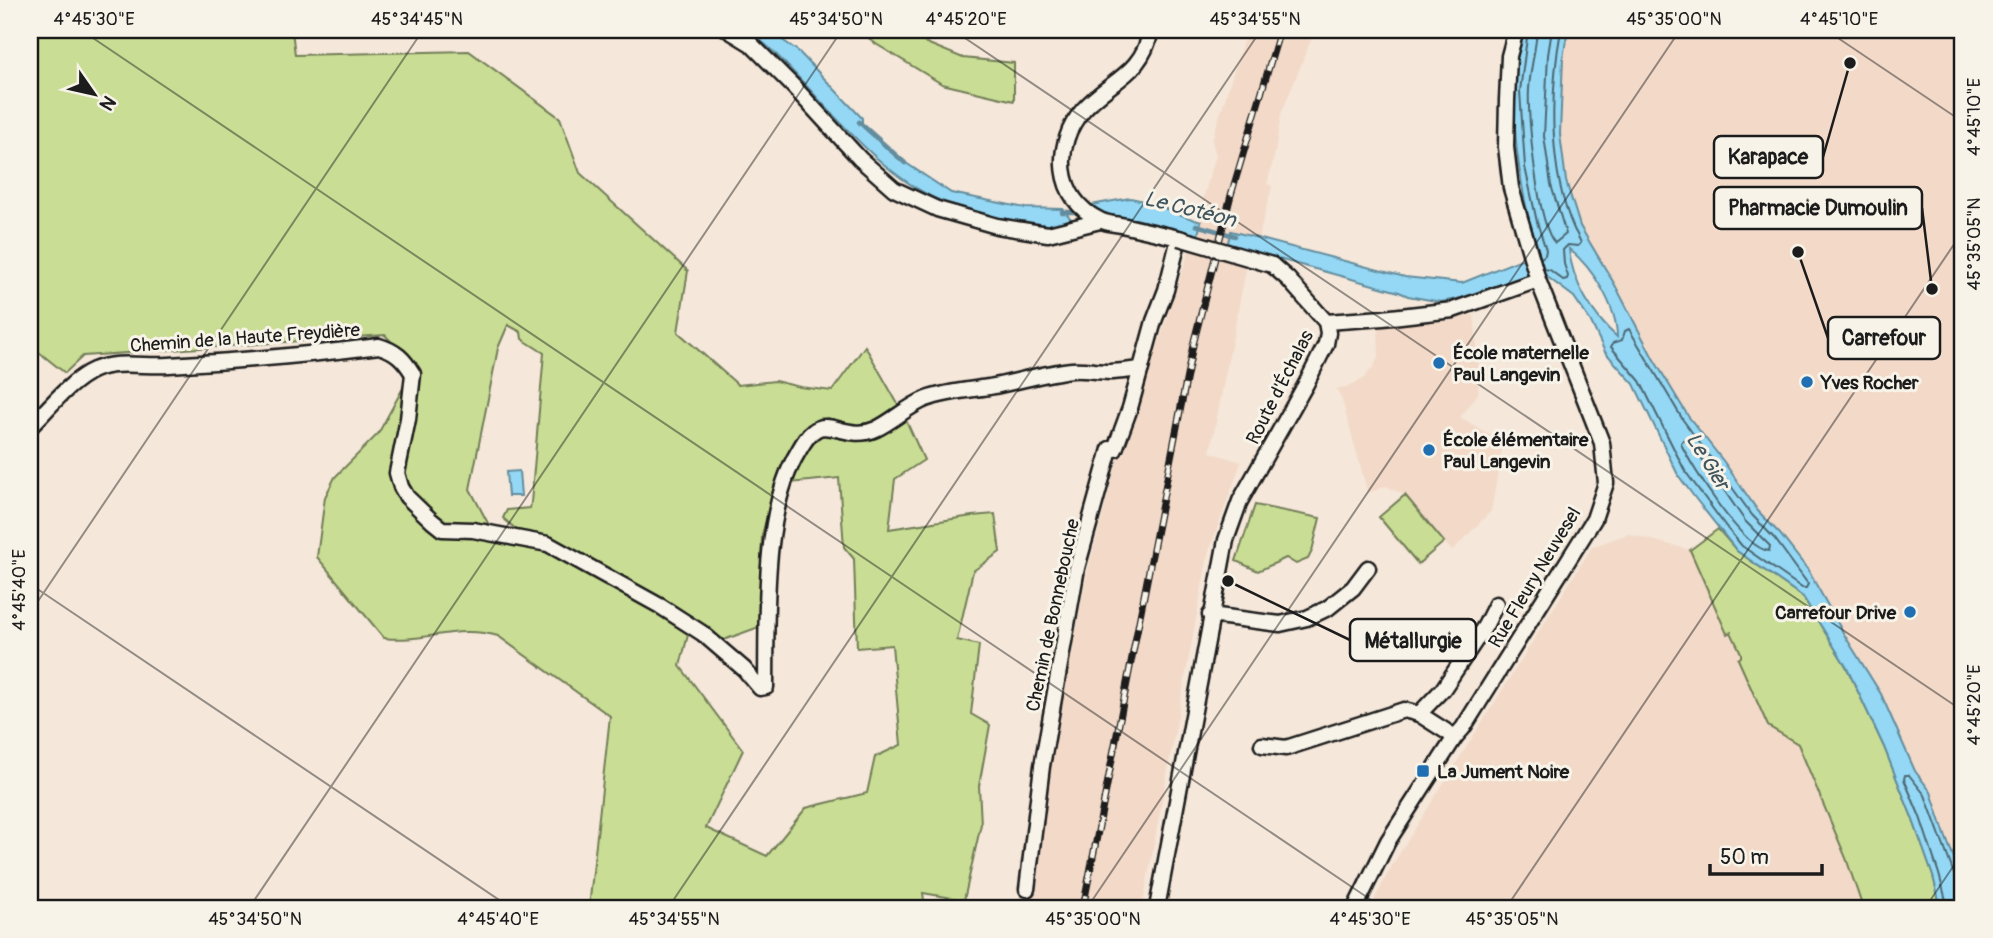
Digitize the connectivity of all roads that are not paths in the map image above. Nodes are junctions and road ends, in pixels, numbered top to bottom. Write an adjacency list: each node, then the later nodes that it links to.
1 (728, 30): 4 (street)
2 (1151, 30): 4 (street, Route d'Échalas)
3 (1516, 30): 6 (street, Rue Fleury Neuvesel)
4 (1100, 221): 5 (street, Route d'Échalas)
5 (1179, 238): 7 (street, Route d'Échalas, bridge); 8 (street, Chemin de Bonnebouche)
6 (1538, 280): 7 (street); 14 (street, Rue Fleury Neuvesel)
7 (1326, 322): 12 (street, Route d'Échalas)
8 (1141, 369): 9 (street, Chemin de la Haute Freydière); 16 (street, Chemin de Bonnebouche)
9 (30, 427)
10 (1368, 568): 12 (street)
11 (1496, 604): 13 (street)
12 (1210, 615): 17 (street, Route d'Échalas)
13 (1419, 714): 14 (street); 15 (street)
14 (1455, 737): 18 (street, Rue Fleury Neuvesel)
15 (1262, 745)
16 (1027, 889)
17 (1157, 908)
18 (1356, 908)

